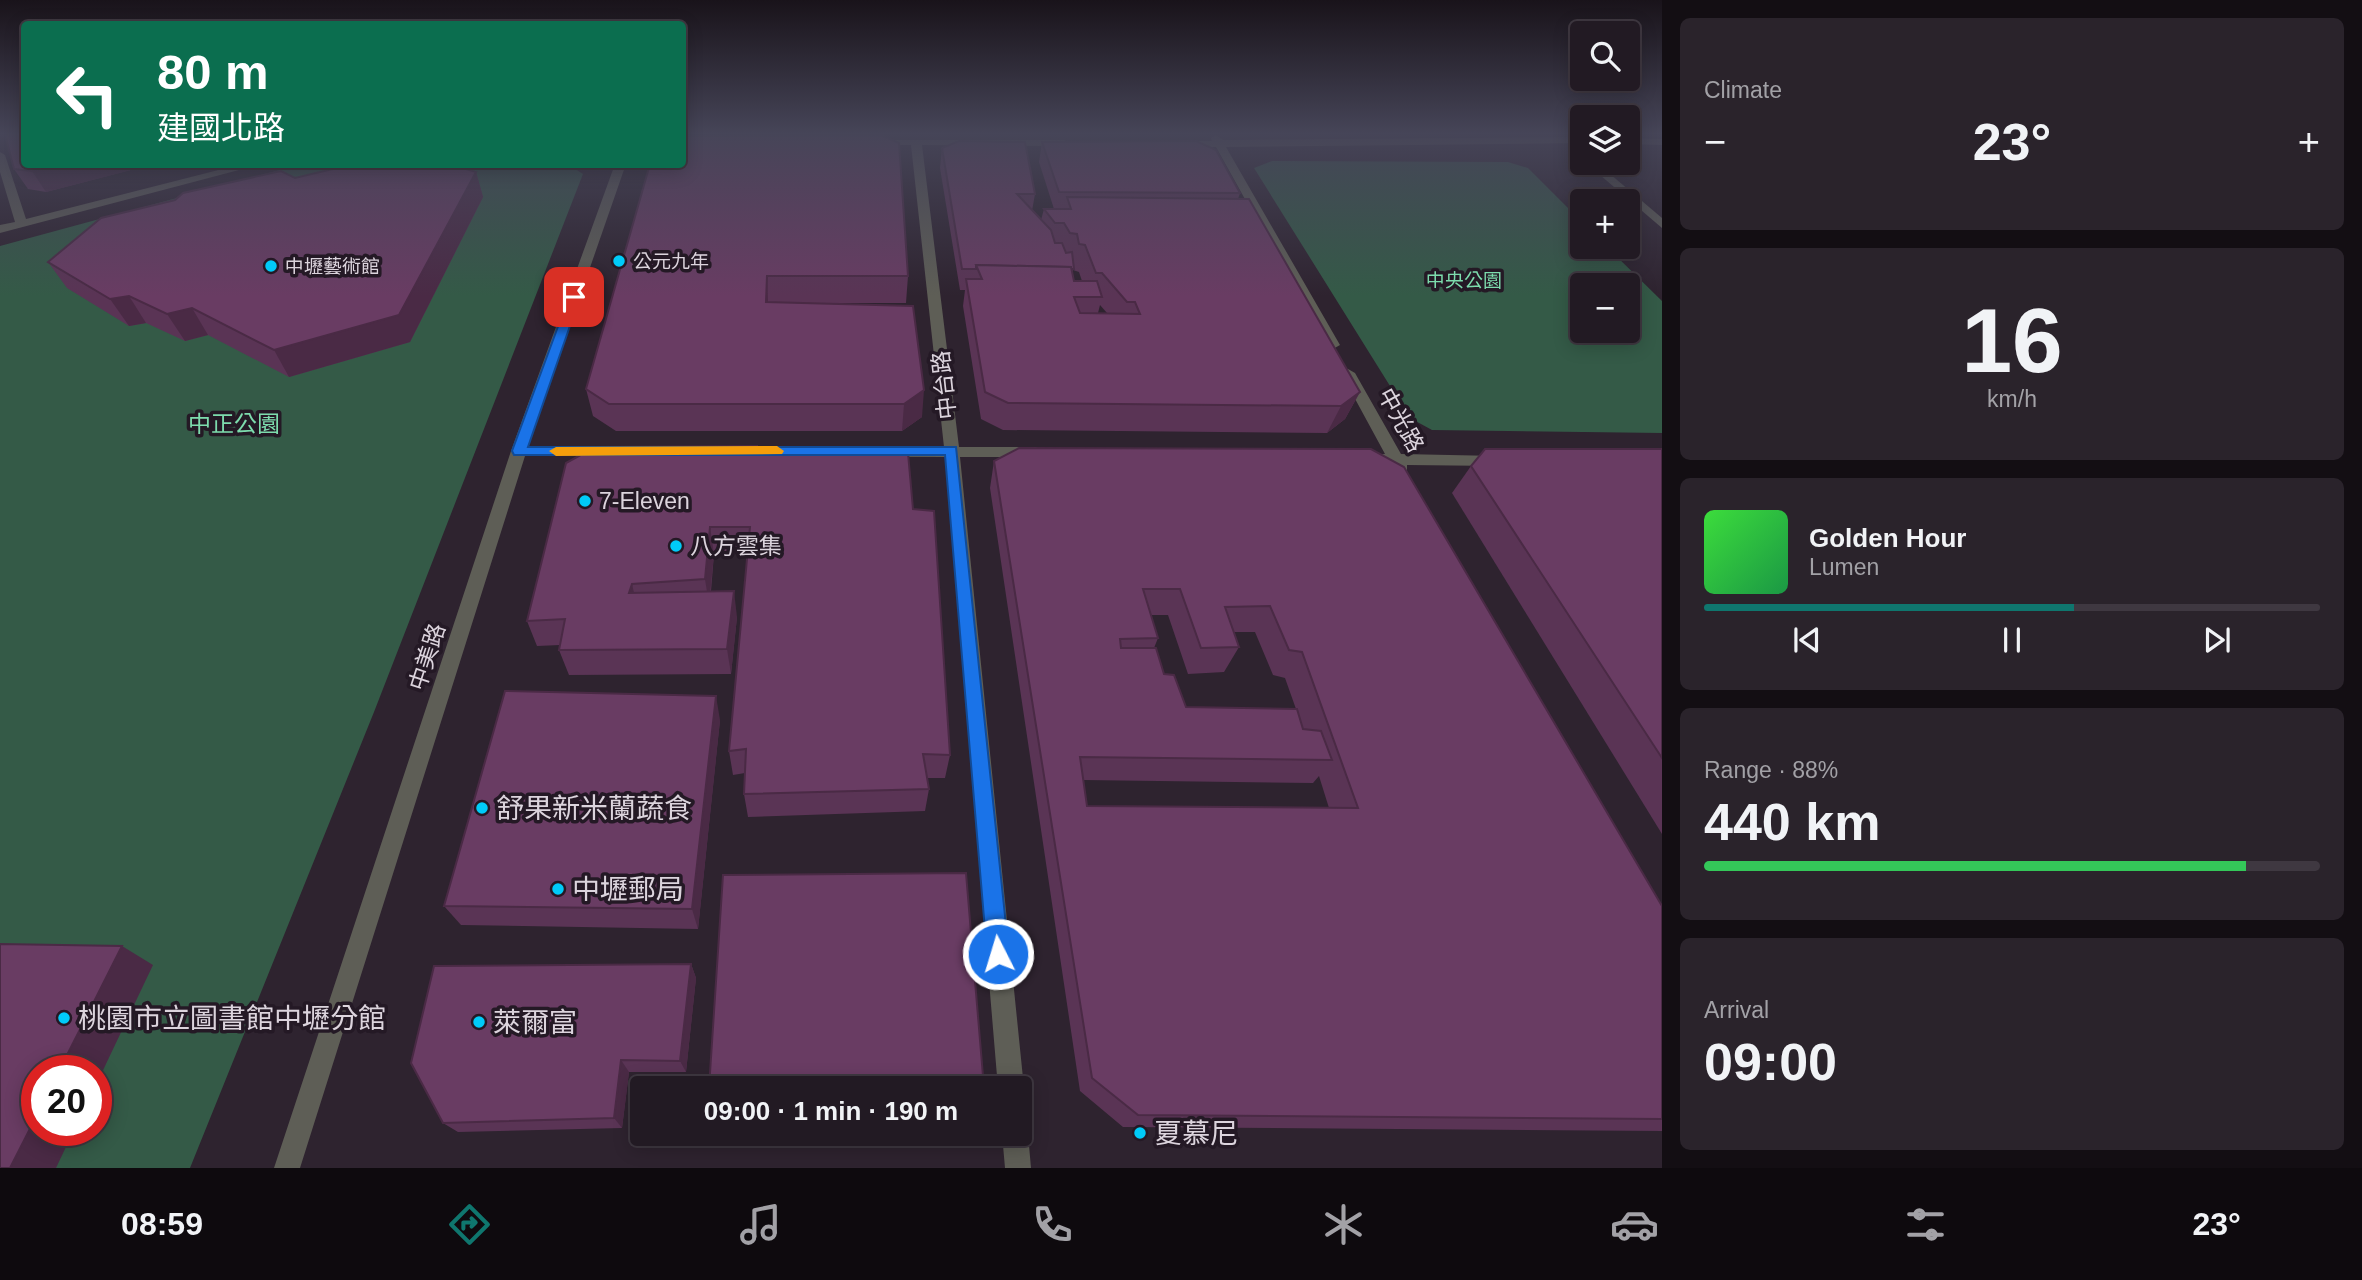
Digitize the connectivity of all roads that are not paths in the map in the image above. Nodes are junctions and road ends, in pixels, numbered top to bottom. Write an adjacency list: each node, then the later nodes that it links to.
1 (10, 187): 7 (street)
2 (150, 187): 7 (street)
3 (613, 187): 11 (street, 中美路)
4 (921, 187): 10 (street, 中台路)
5 (1243, 187): 16 (street, 中光路)
6 (1618, 187): 8 (street)
7 (22, 224): 9 (street)
8 (1662, 224)
9 (0, 229)
10 (951, 450): 13 (street); 14 (street); 19 (street, 中台路)
11 (519, 451): 12 (street); 21 (street, 中美路)
12 (630, 451)
13 (712, 451)
14 (1047, 452)
15 (1357, 458): 16 (street)
16 (1396, 459): 17 (street); 18 (street, 中光路)
17 (1513, 461)
18 (1409, 481)
19 (1010, 1076)
20 (1016, 1146): 22 (street)
21 (286, 1168)
22 (1018, 1168)

